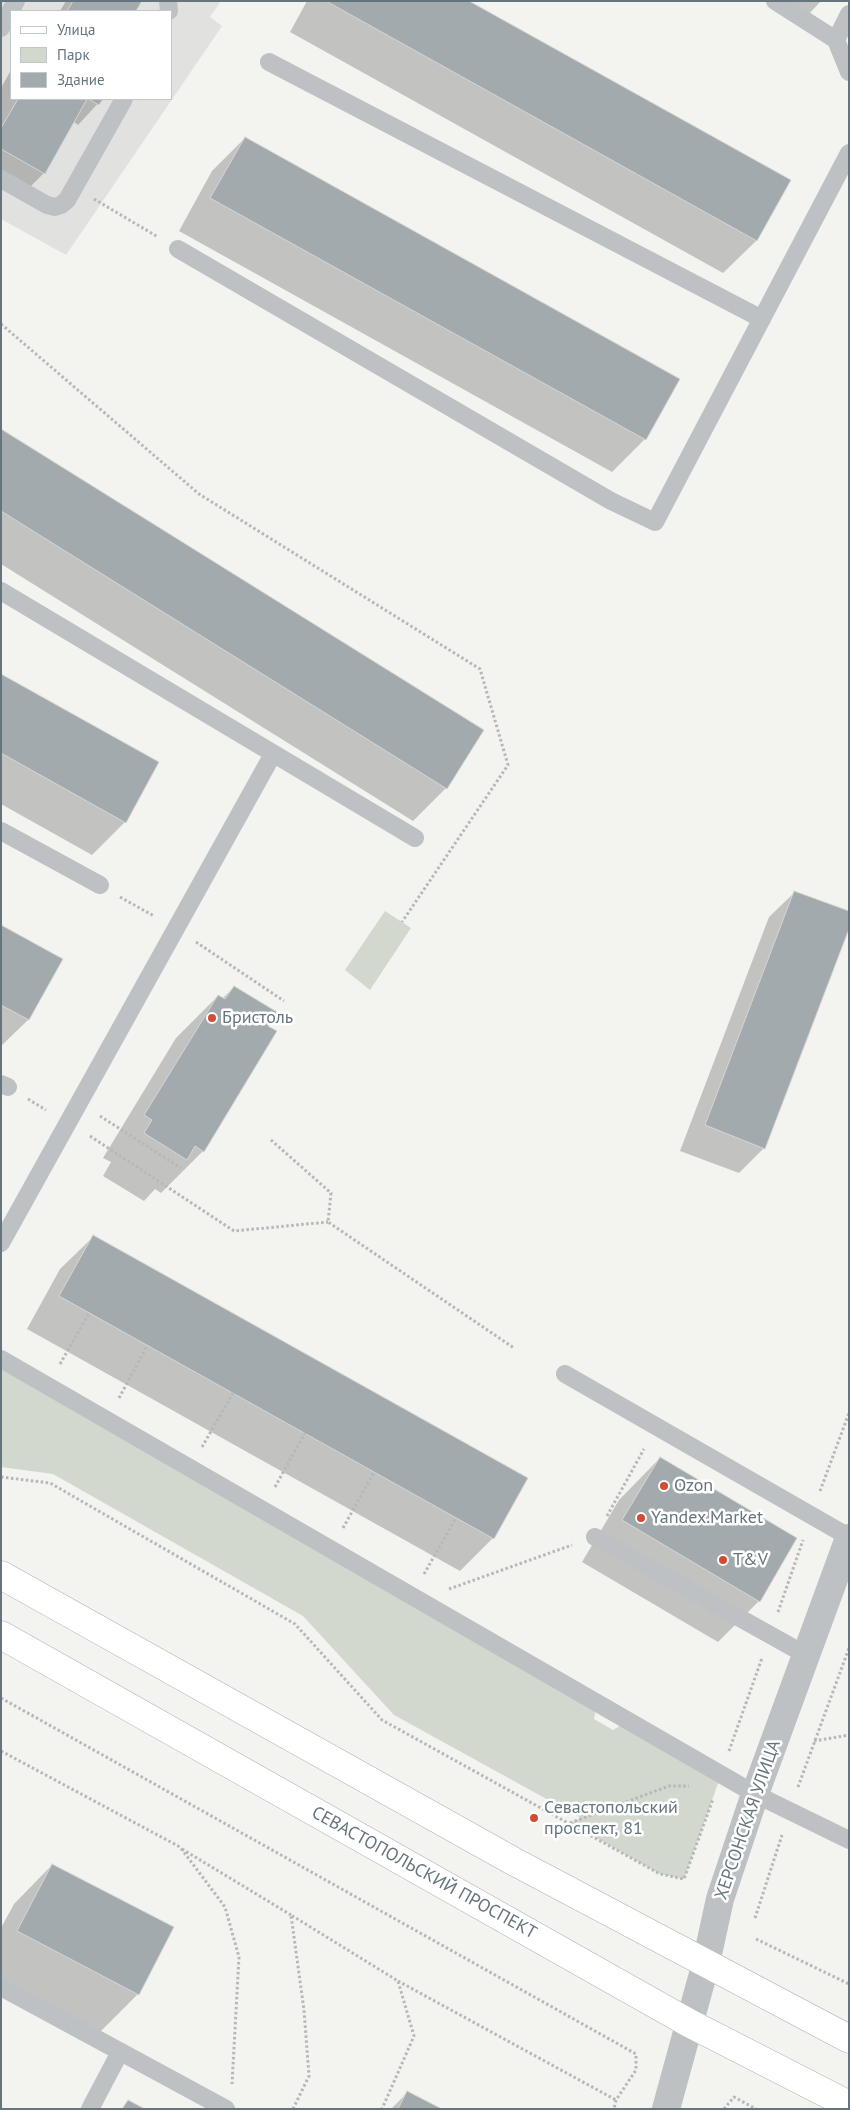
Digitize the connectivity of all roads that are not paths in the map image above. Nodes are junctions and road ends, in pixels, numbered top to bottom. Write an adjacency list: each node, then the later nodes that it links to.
1 (775, 1): 5 (lane)
2 (10, 12): 4 (lane)
3 (849, 14): 5 (lane)
4 (1, 28)
5 (836, 40): 7 (lane)
6 (269, 62): 12 (lane)
7 (849, 72)
8 (123, 100): 10 (lane)
9 (849, 152): 12 (lane)
10 (1, 179)
11 (178, 248): 12 (lane)
12 (762, 319)
13 (1, 591): 14 (lane)
14 (274, 754): 16 (lane); 18 (lane)
15 (1, 831): 17 (lane)
16 (415, 838)
17 (100, 885)
18 (1, 1243)
19 (1, 1359): 26 (lane)
20 (565, 1374): 22 (lane)
21 (595, 1537): 25 (lane)
22 (849, 1537): 25 (street, ХЕРСОНСКАЯ УЛИЦА)
23 (1, 1574): 28 (main road)
24 (1, 1635): 30 (main road, СЕВАСТОПОЛЬСКИЙ ПРОСПЕКТ)
25 (806, 1655): 26 (street, ХЕРСОНСКАЯ УЛИЦА)
26 (755, 1794): 27 (lane); 28 (street, ХЕРСОНСКАЯ УЛИЦА)
27 (849, 1840)
28 (706, 1963): 30 (street, ХЕРСОНСКАЯ УЛИЦА); 31 (main road)
29 (1, 1987): 32 (lane)
30 (689, 2023): 33 (main road, СЕВАСТОПОЛЬСКИЙ ПРОСПЕКТ); 36 (street, ХЕРСОНСКАЯ УЛИЦА)
31 (849, 2039)
32 (120, 2052): 34 (lane); 35 (lane)
33 (849, 2105)
34 (90, 2109)
35 (226, 2109)
36 (666, 2109)

